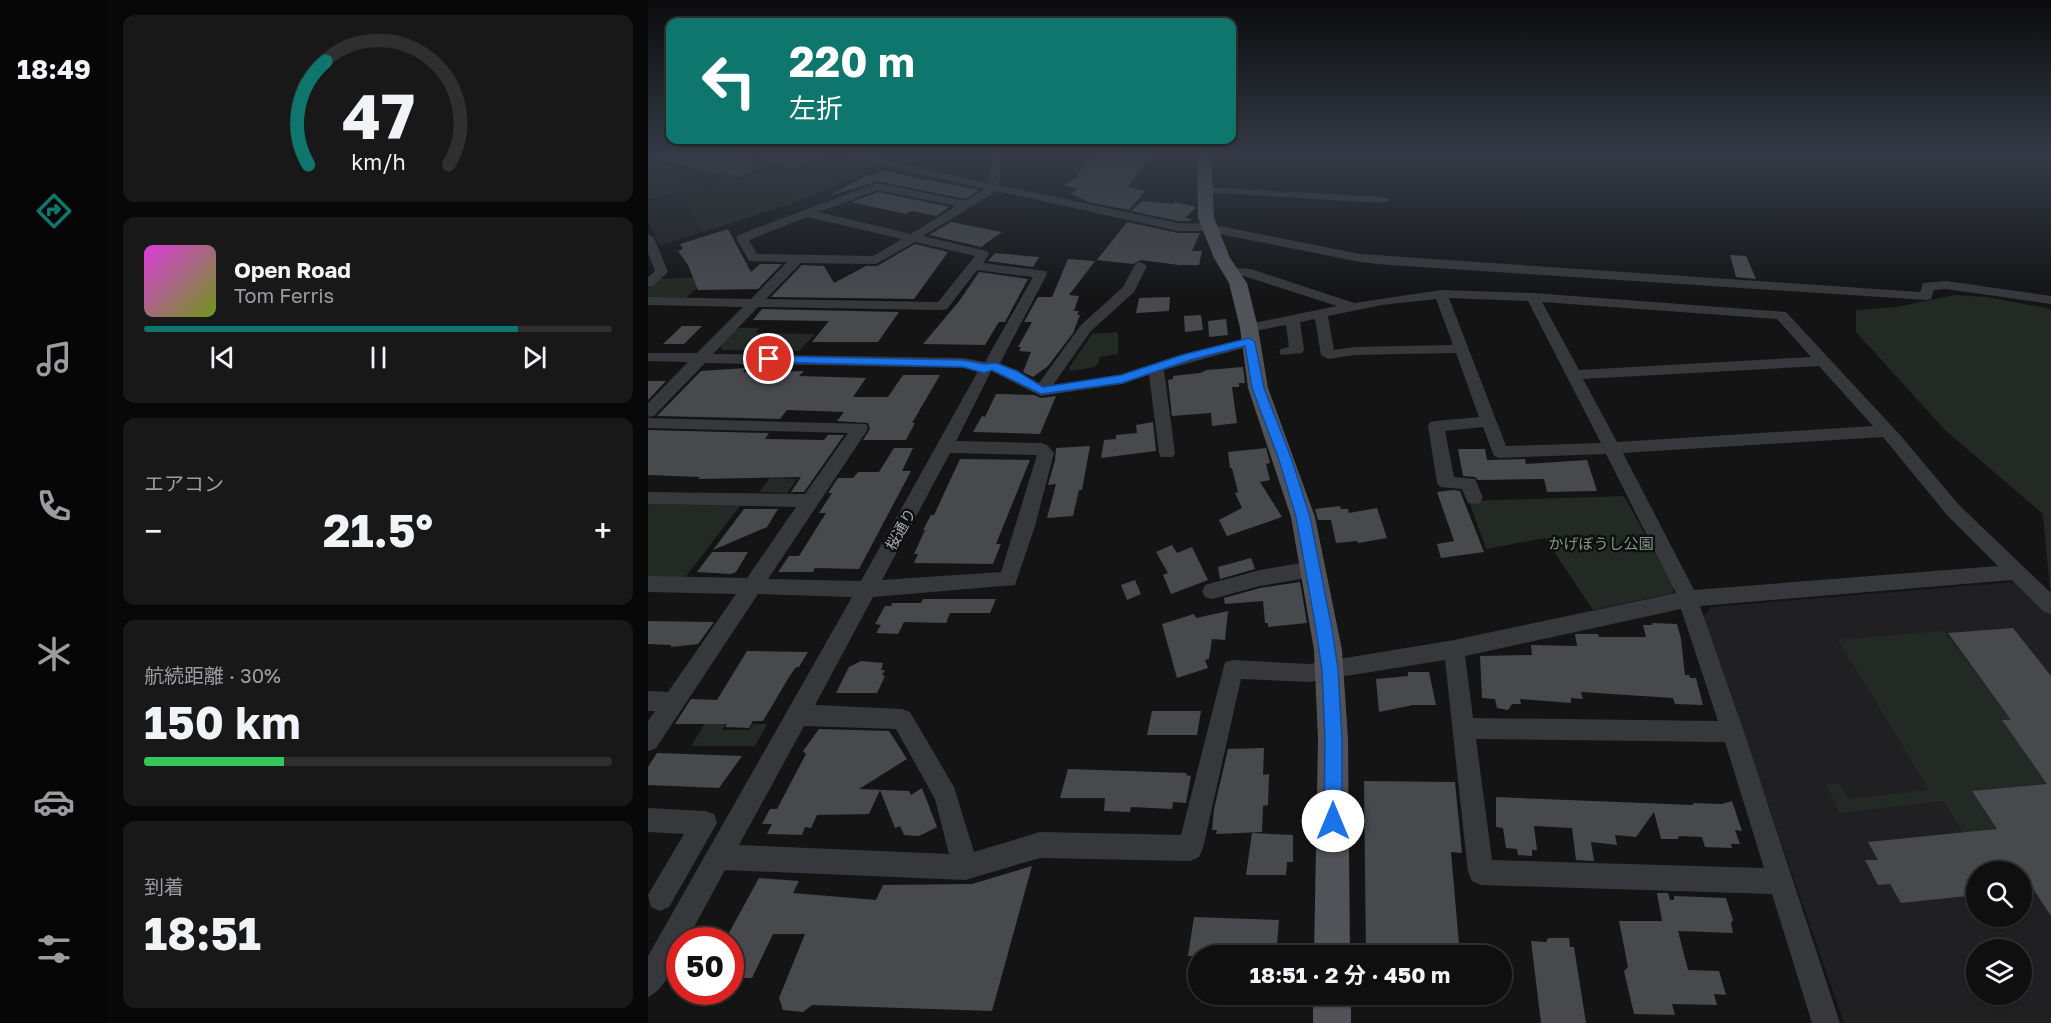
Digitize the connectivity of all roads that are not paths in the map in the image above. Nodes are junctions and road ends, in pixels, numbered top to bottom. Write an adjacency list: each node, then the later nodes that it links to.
1 (838, 201): 7 (street)
2 (947, 201): 6 (street)
3 (973, 201): 6 (street)
4 (1061, 201): 8 (street)
5 (1206, 201): 8 (main road)
6 (967, 205): 10 (street)
7 (806, 213): 10 (street); 11 (street)
8 (1210, 229): 14 (main road); 18 (street)
9 (648, 238): 15 (street)
10 (914, 238): 11 (street); 12 (street)
11 (798, 258): 20 (street)
12 (974, 266): 20 (street); 30 (street, 桜通り)
13 (1142, 266): 33 (street)
14 (1230, 270): 21 (street); 24 (main road)
15 (648, 283)
16 (1441, 294): 17 (street); 21 (street); 25 (street)
17 (1533, 297): 29 (street); 32 (street)
18 (2051, 300)
19 (648, 301): 20 (street)
20 (755, 303): 28 (street)
21 (1355, 308): 22 (street)
22 (1321, 313): 23 (street); 25 (street)
23 (1292, 318): 24 (street); 26 (street)
24 (1249, 335): 31 (street); 44 (main road)
25 (1461, 349): 35 (street)
26 (1286, 352)
27 (648, 357): 28 (street)
28 (701, 357): 30 (street); 34 (street)
29 (1822, 361): 32 (street); 37 (street)
30 (988, 367): 33 (street); 38 (street, 桜通り)
31 (1156, 368): 33 (street); 40 (street)
32 (1572, 375): 39 (street)
33 (1041, 391)
34 (648, 412)
35 (1488, 421): 39 (street); 42 (street)
36 (648, 423): 43 (street)
37 (1885, 431): 39 (street); 45 (street)
38 (945, 447): 48 (street, 桜通り); 48 (street)
39 (1610, 449): 50 (street)
40 (1167, 453)
41 (648, 498): 43 (street)
42 (1474, 498)
43 (810, 501): 47 (street)
44 (1312, 569): 49 (street); 53 (main road)
45 (2017, 572): 50 (street); 51 (street)
46 (648, 584): 47 (street)
47 (752, 586): 48 (street); 55 (street)
48 (867, 589): 56 (street, 桜通り)
49 (1212, 591)
50 (1688, 599): 52 (street); 58 (street)
51 (2051, 606)
52 (1454, 649): 53 (street); 57 (street)
53 (1330, 670): 62 (street); 65 (main road)
54 (648, 701): 55 (street)
55 (674, 702): 59 (street)
56 (798, 715): 61 (street, 桜通り); 62 (street)
57 (1464, 728): 58 (street); 63 (street)
58 (1733, 732): 63 (street)
59 (648, 740)
60 (648, 820): 64 (street)
61 (718, 857): 62 (street); 66 (street, 桜通り)
62 (965, 867)
63 (1779, 881): 69 (street)
64 (660, 898)
65 (1332, 945)
66 (648, 983)
67 (1332, 1005): 68 (main road)
68 (1332, 1023)
69 (1826, 1023)

